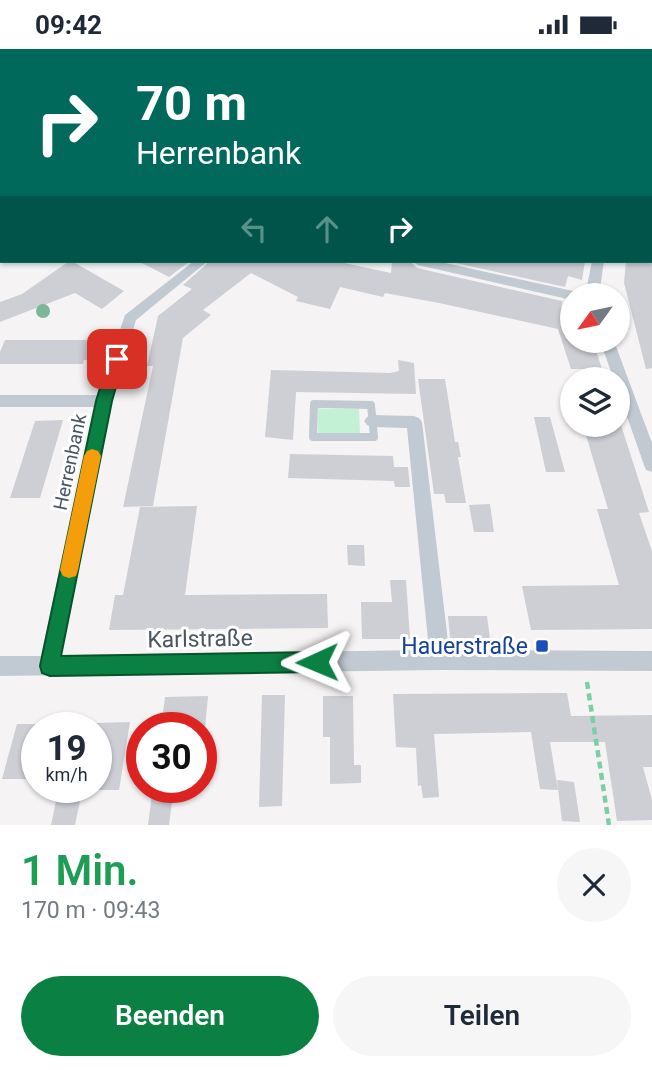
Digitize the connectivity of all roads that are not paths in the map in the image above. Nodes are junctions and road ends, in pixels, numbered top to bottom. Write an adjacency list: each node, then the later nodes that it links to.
1 (200, 263): 8 (street, Herrenbank)
2 (427, 263): 5 (street)
3 (598, 263): 4 (street)
4 (594, 283)
5 (560, 293)
6 (611, 353): 10 (street)
7 (0, 401): 8 (street)
8 (104, 401): 14 (street, Herrenbank)
9 (372, 421): 9 (lane); 11 (street)
10 (652, 465)
11 (440, 660): 12 (street, Karlstraße); 14 (street, Karlstraße)
12 (652, 661)
13 (0, 666): 14 (street, Karlstraße)
14 (50, 666)

